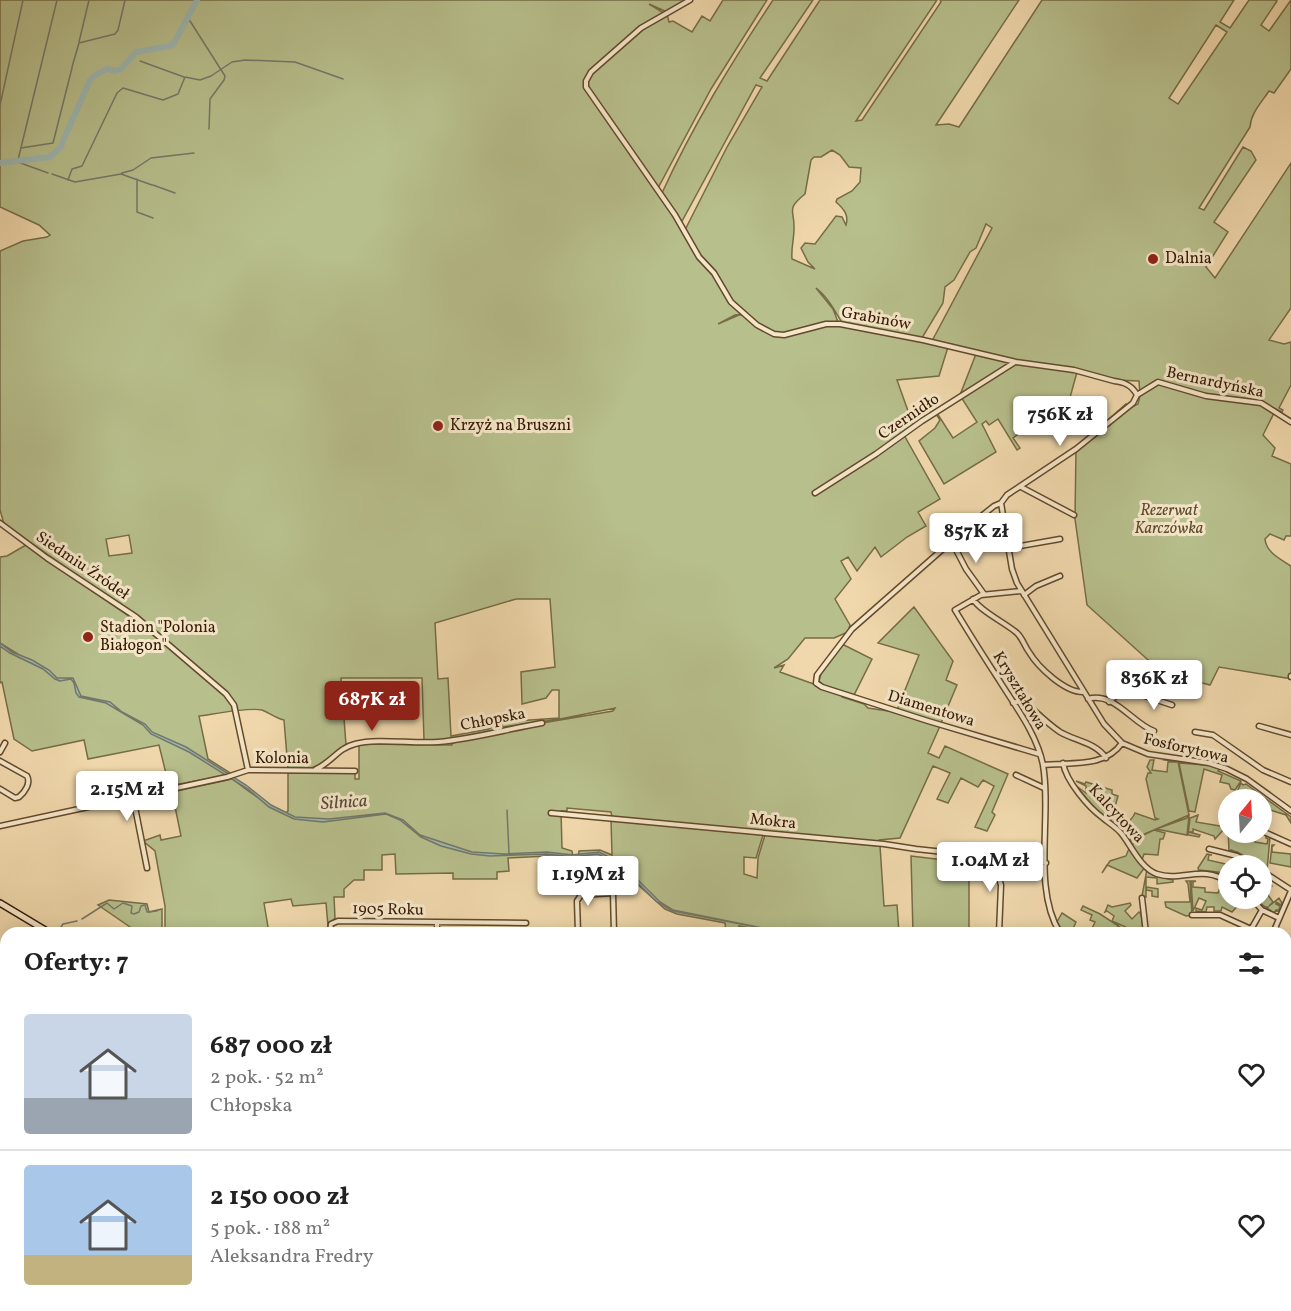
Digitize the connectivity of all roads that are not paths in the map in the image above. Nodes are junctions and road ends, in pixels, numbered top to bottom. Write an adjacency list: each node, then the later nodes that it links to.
1 (690, 0): 2 (street, Grabinów)
2 (1016, 362): 3 (street, Grabinów); 6 (street, Czernidło)
3 (1137, 395): 4 (street, Bernardyńska); 5 (street, Bernardyńska)
4 (1291, 422)
5 (1022, 487): 7 (street, Bernardyńska); 8 (street)
6 (815, 493)
7 (1001, 503): 11 (street, Bernardyńska); 12 (street, Fosforytowa)
8 (1074, 515)
9 (0, 523): 36 (street, Siedmiu Źródeł)
10 (1060, 539): 12 (street)
11 (952, 542): 15 (street); 17 (street, Bernardyńska)
12 (1009, 548): 14 (street, Fosforytowa)
13 (1060, 576): 14 (street)
14 (1022, 593): 15 (street); 18 (street, Fosforytowa)
15 (984, 594): 16 (street)
16 (972, 599): 18 (street); 21 (street, Kryształowa)
17 (816, 683): 31 (street, Diamentowa)
18 (1084, 692): 19 (street, Fosforytowa)
19 (1088, 699): 20 (street); 29 (street, Fosforytowa)
20 (1109, 702): 22 (street); 25 (street)
21 (1013, 703): 31 (street, Kryształowa); 32 (street)
22 (1172, 705)
23 (542, 723): 37 (street, Chłopska)
24 (1259, 726): 27 (street)
25 (1154, 731)
26 (1195, 732): 40 (street)
27 (1291, 735)
28 (5, 743): 30 (street)
29 (1122, 743): 32 (street); 44 (street, Fosforytowa)
30 (0, 752)
31 (1040, 754): 35 (street, Kryształowa)
32 (1106, 758): 34 (street)
33 (0, 761): 42 (street)
34 (1063, 763): 35 (street); 54 (street, Kalcytowa)
35 (1043, 765): 41 (street, Kryształowa)
36 (248, 770): 37 (street, Kolonia); 43 (street, Kolonia)
37 (313, 771): 38 (street, Kolonia)
38 (355, 771)
39 (1016, 775): 41 (street)
40 (1291, 782)
41 (1045, 788): 52 (street, Kryształowa)
42 (0, 789)
43 (133, 797): 46 (street, Kolonia); 53 (street)
44 (1291, 811)
45 (551, 813): 51 (street, Mokra)
46 (0, 826)
47 (1272, 835): 48 (street)
48 (1291, 844)
49 (1209, 849): 50 (street)
50 (1231, 855)
51 (992, 857): 52 (street, Mokra); 69 (street)
52 (1046, 863): 70 (street, Kryształowa)
53 (147, 868)
54 (1218, 877)
55 (1272, 878): 56 (street)
56 (1291, 890): 61 (street)
57 (1142, 898): 71 (street)
58 (0, 903): 64 (main road)
59 (1262, 910): 61 (street); 73 (street)
60 (1192, 915): 72 (street)
61 (1279, 918): 74 (street)
62 (437, 923): 63 (street, 1905 Roku); 65 (street, 1905 Roku); 66 (street)
63 (526, 923)
64 (40, 927)
65 (331, 927)
66 (437, 927)
67 (578, 927): 68 (street)
68 (615, 927)
69 (999, 927)
70 (1056, 927)
71 (1145, 927)
72 (1242, 927)
73 (1252, 927)
74 (1275, 927)

